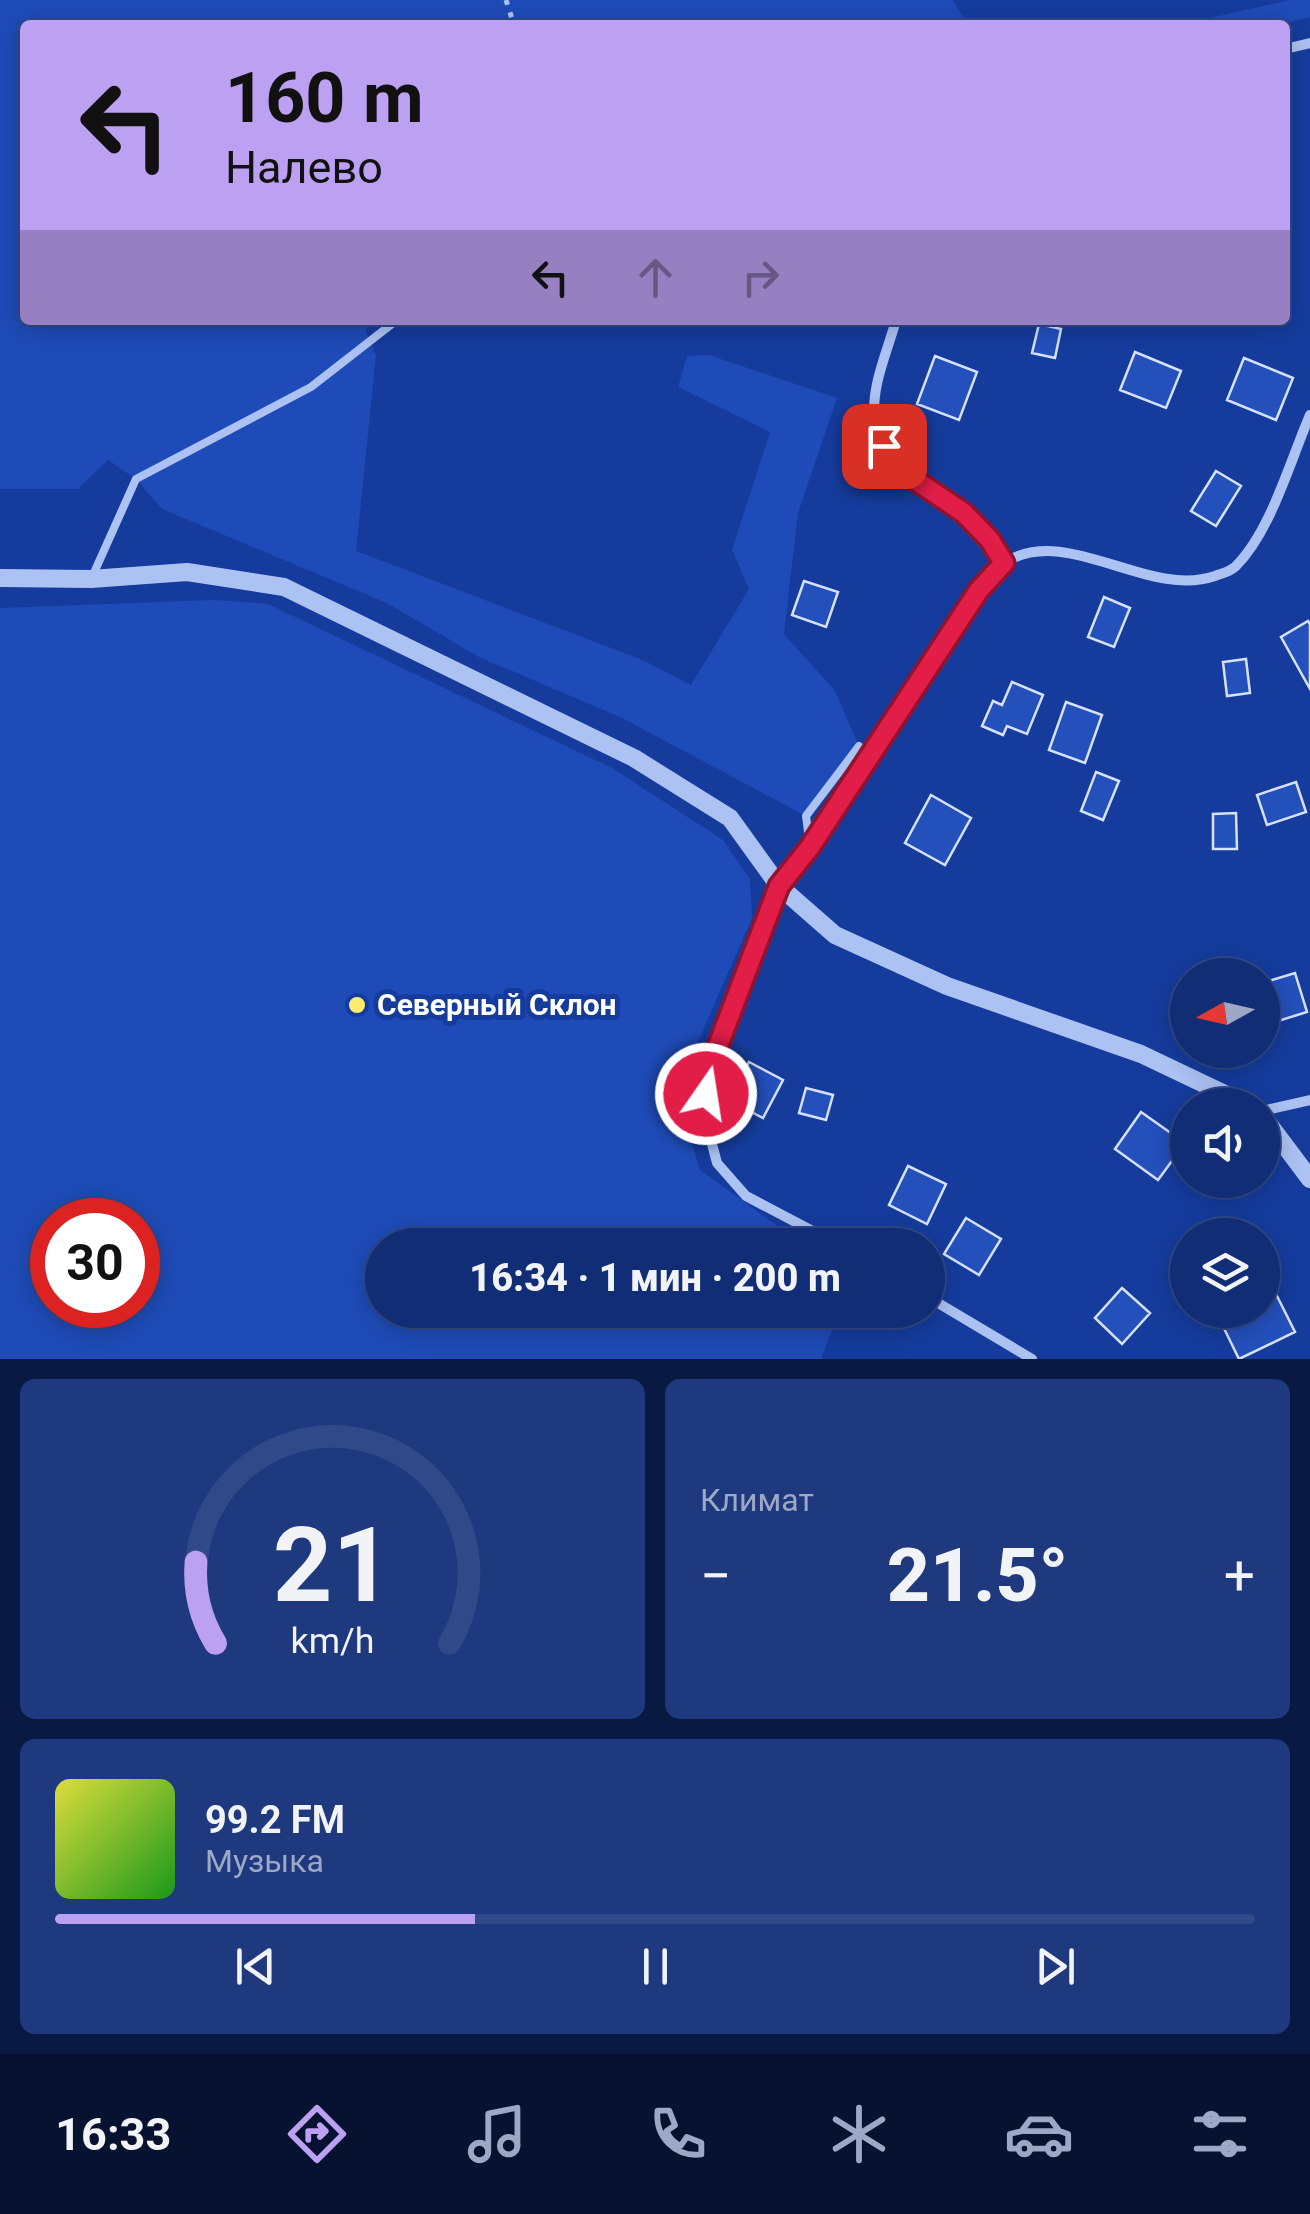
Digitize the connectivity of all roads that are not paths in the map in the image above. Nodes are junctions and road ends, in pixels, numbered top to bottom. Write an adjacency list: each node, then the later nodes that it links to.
1 (390, 325): 6 (lane)
2 (895, 325): 4 (street)
3 (1310, 414): 4 (street)
4 (1004, 563): 8 (street)
5 (0, 578): 6 (street)
6 (91, 579): 9 (street)
7 (858, 746): 8 (lane)
8 (810, 847): 9 (street)
9 (779, 886): 10 (street); 15 (street)
10 (1212, 1088)
11 (1310, 1100): 12 (street)
12 (1280, 1108)
13 (1280, 1138): 14 (street)
14 (1310, 1179)
15 (807, 1228)
16 (945, 1307): 17 (street)
17 (1032, 1359)

